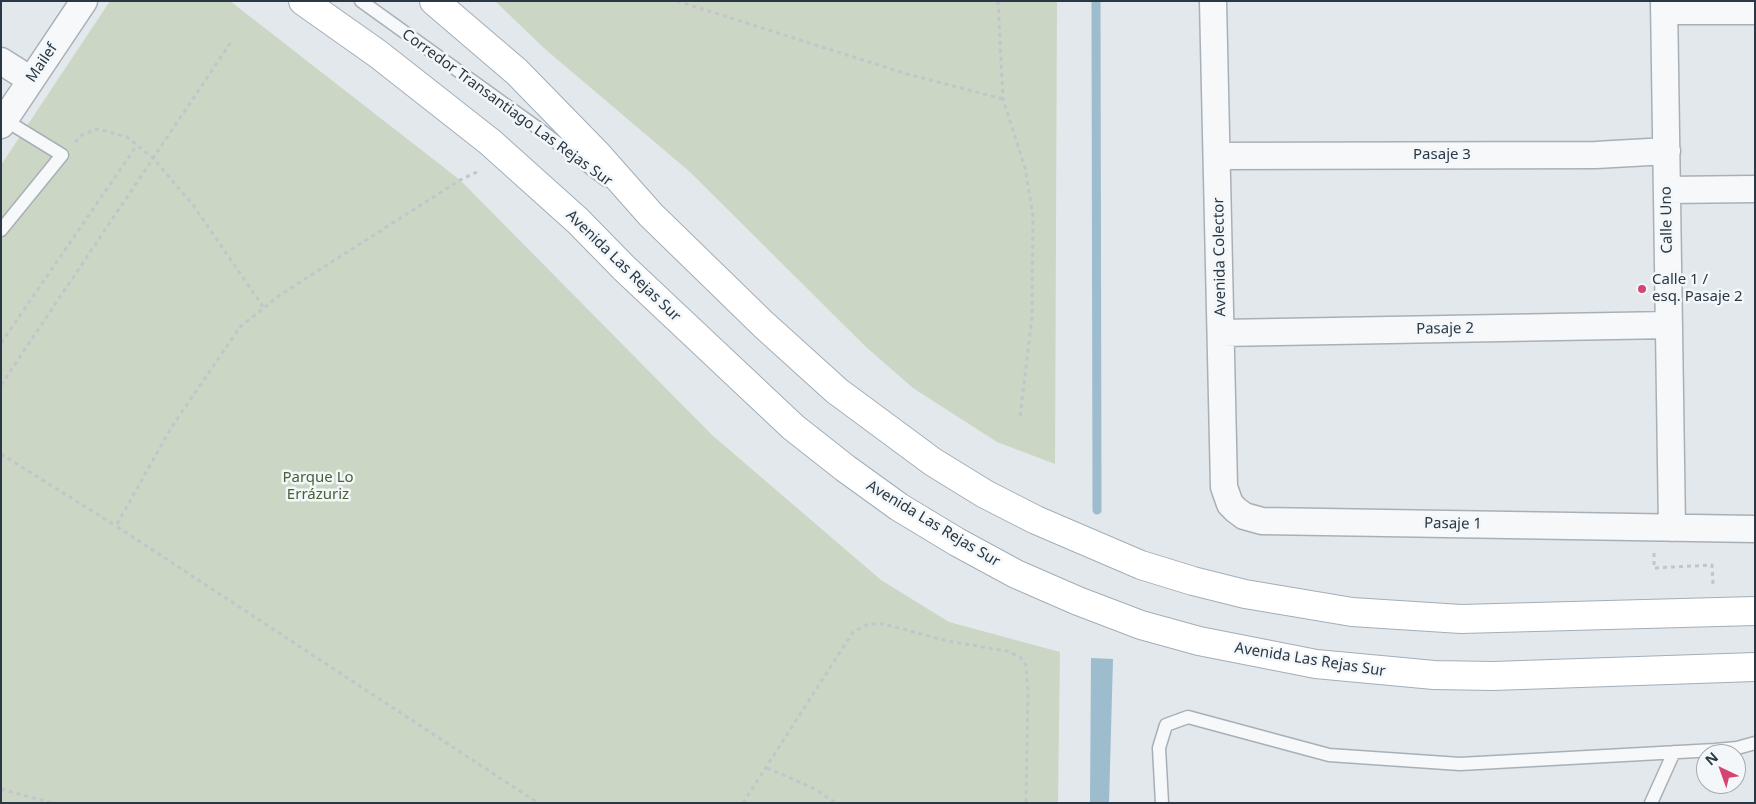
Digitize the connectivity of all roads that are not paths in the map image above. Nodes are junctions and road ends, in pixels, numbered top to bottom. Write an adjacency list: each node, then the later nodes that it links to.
1 (84, 1): 9 (street, Mailef)
2 (303, 1): 23 (main road, Avenida Las Rejas Sur)
3 (361, 1): 15 (lane, Corredor Transantiago Las Rejas Sur)
4 (434, 1): 15 (main road)
5 (1213, 1): 12 (street, Avenida Colector)
6 (1664, 6): 7 (street); 11 (street, Calle Uno)
7 (1755, 11)
8 (1, 60): 9 (street)
9 (31, 80): 10 (street, Mailef)
10 (3, 122): 16 (lane)
11 (1666, 151): 12 (street, Pasaje 3); 14 (street, Calle Uno)
12 (1218, 156): 18 (street, Avenida Colector)
13 (1755, 189): 14 (street)
14 (1667, 190): 17 (street, Calle Uno)
15 (651, 215): 22 (main road)
16 (1, 230)
17 (1669, 325): 18 (street, Pasaje 2); 20 (street, Calle Uno)
18 (1222, 333): 19 (street, Avenida Colector)
19 (1236, 510): 20 (street, Pasaje 1)
20 (1672, 528): 21 (street, Pasaje 1)
21 (1755, 530)
22 (1755, 611)
23 (1755, 666)
24 (1755, 743): 25 (lane)
25 (1674, 752): 26 (lane); 27 (lane)
26 (1162, 803)
27 (1651, 803)

